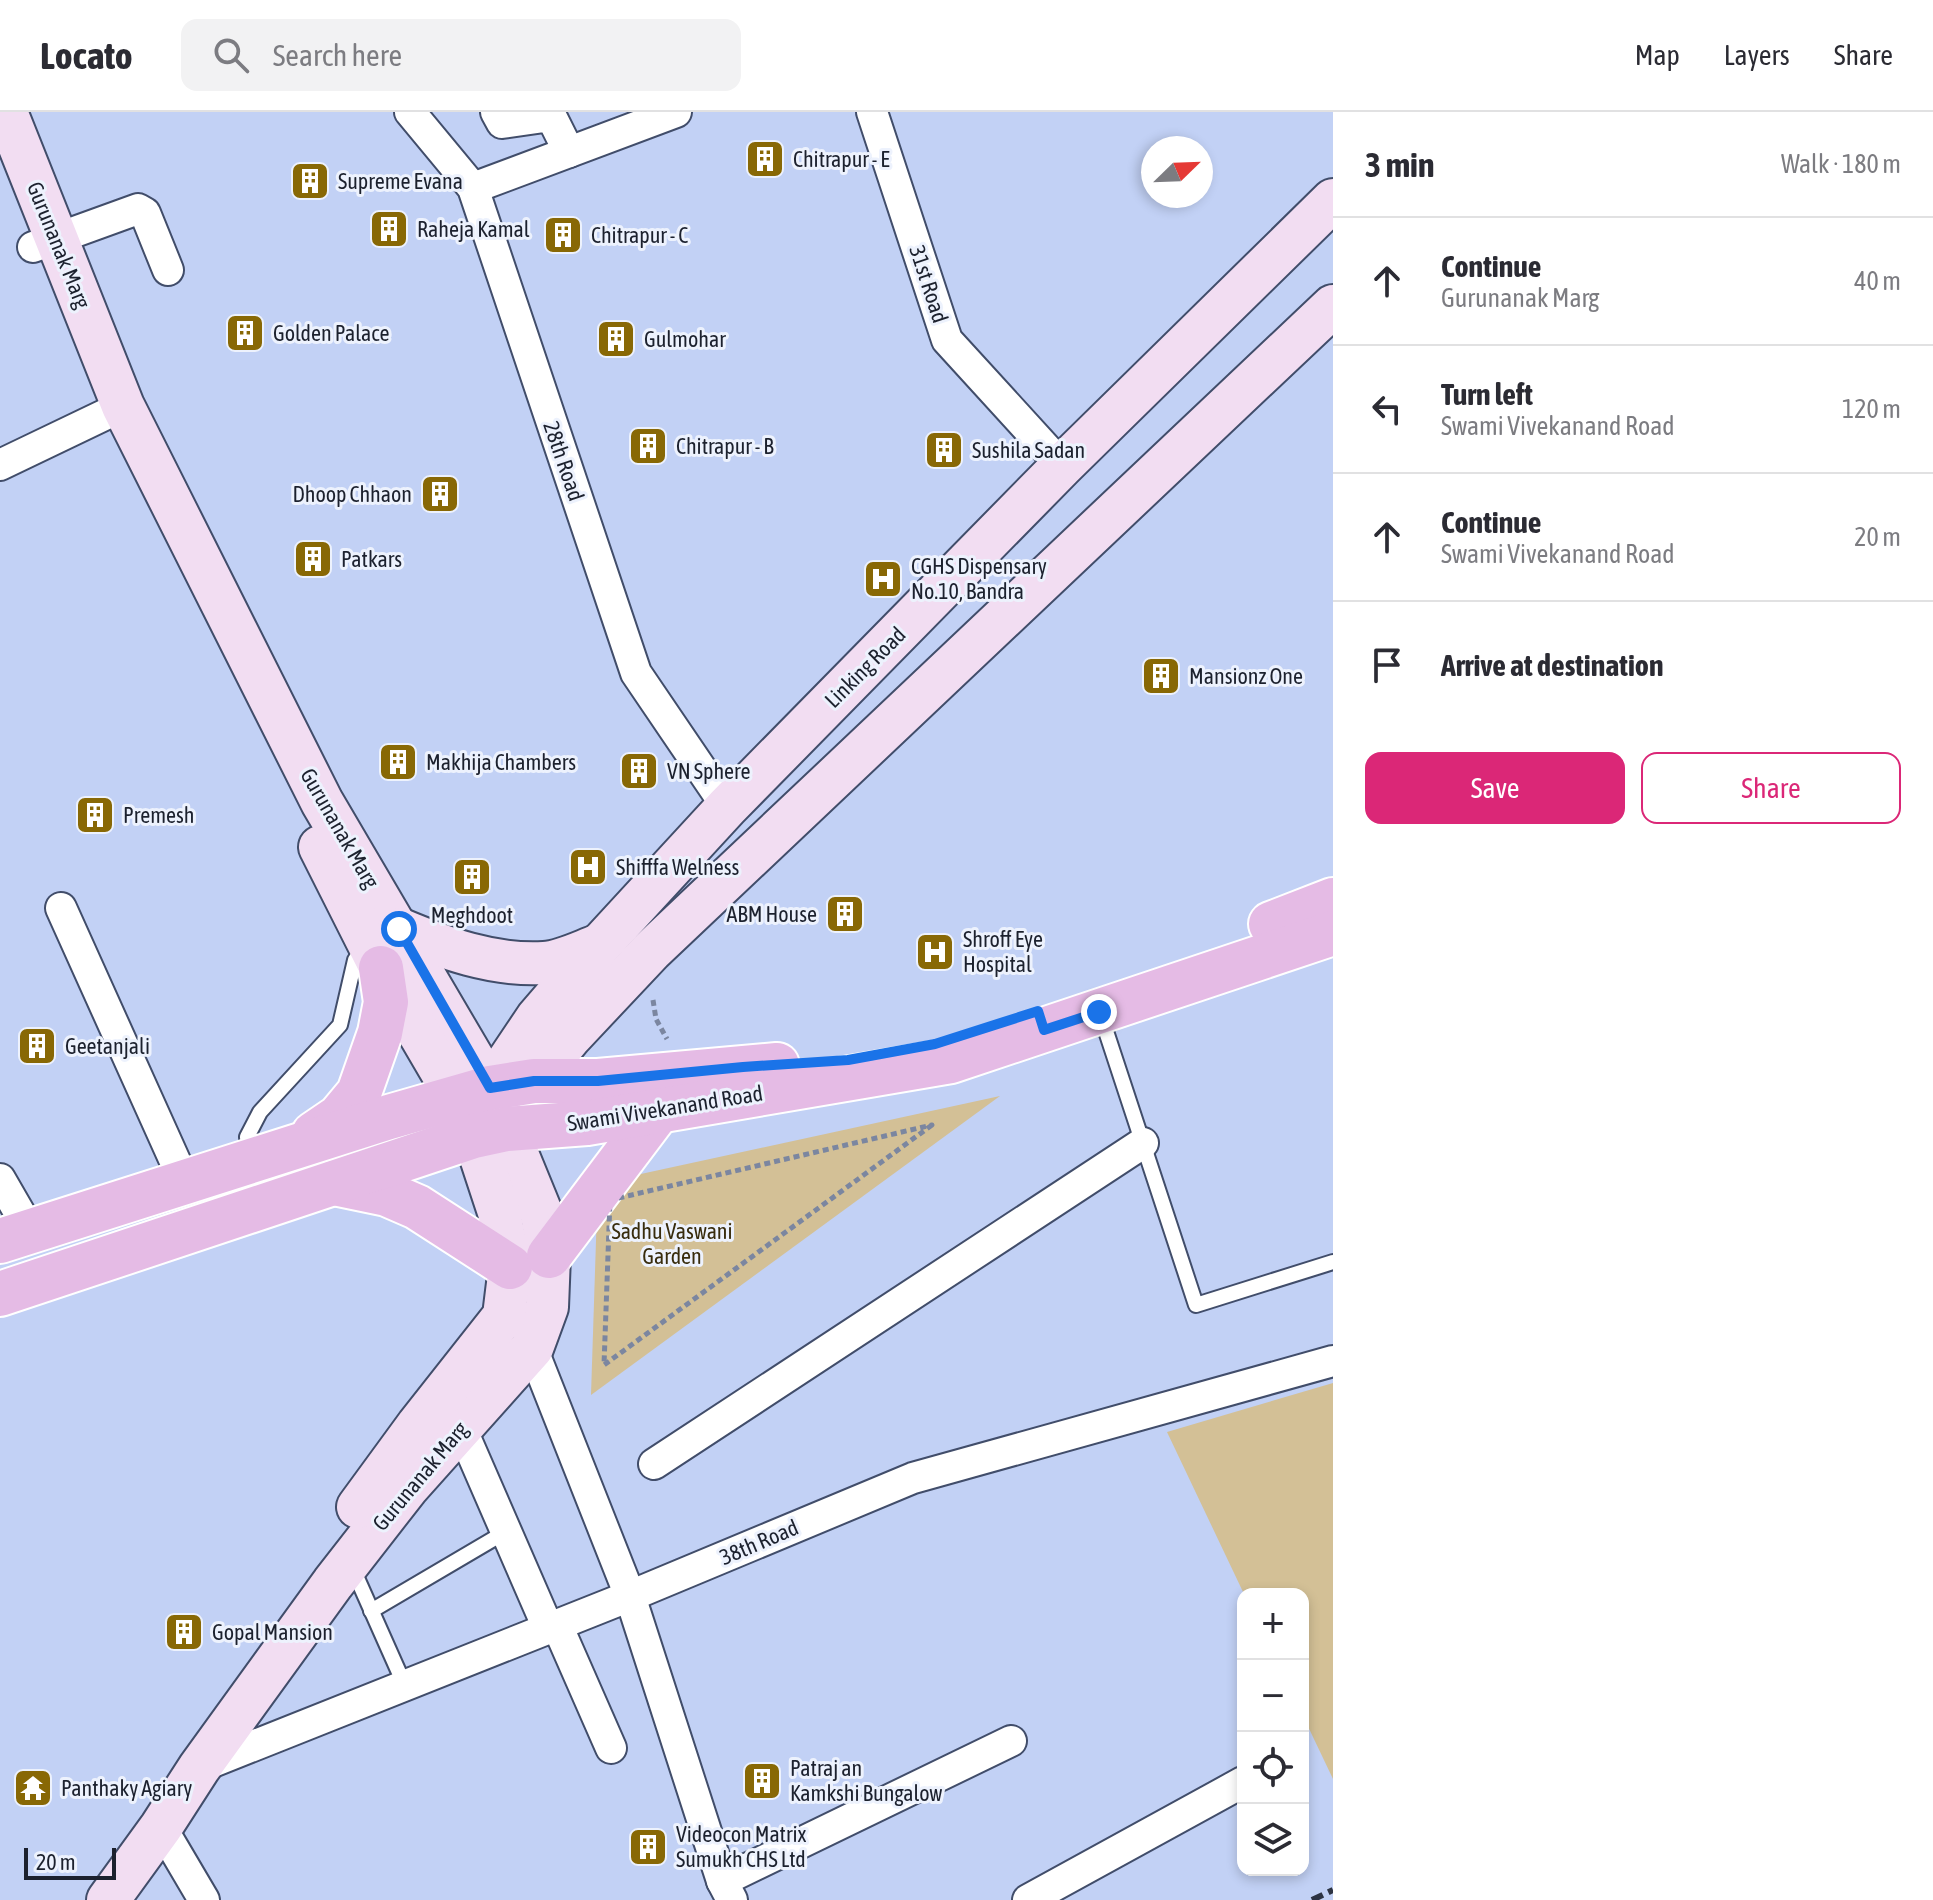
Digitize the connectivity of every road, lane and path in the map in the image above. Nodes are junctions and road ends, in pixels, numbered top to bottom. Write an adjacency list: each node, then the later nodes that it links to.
1 (6, 112): 11 (main road, Gurunanak Marg)
2 (410, 112): 9 (street, 28th Road)
3 (496, 112): 7 (street)
4 (676, 112): 6 (street)
5 (872, 112): 16 (street, 31st Road)
6 (625, 121): 7 (street)
7 (569, 152): 9 (street)
8 (0, 166): 11 (main road, Gurunanak Marg)
9 (473, 188): 17 (street, 28th Road)
10 (1333, 200): 16 (main road, Linking Road)
11 (45, 243): 12 (street); 14 (main road, Gurunanak Marg)
12 (168, 270)
13 (1333, 306): 23 (main road)
14 (113, 411): 15 (street); 21 (main road, Gurunanak Marg)
15 (0, 465)
16 (1062, 466): 17 (main road, Linking Road)
17 (727, 807): 22 (main road, Linking Road)
18 (1333, 900): 25 (main road, Swami Vivekanand Road)
19 (61, 908): 35 (street)
20 (1333, 933): 24 (main road, Swami Vivekanand Road)
21 (383, 946): 22 (main road); 29 (main road, Gurunanak Marg); 32 (main road); 33 (lane)
22 (599, 946): 29 (main road, Linking Road)
23 (651, 951): 26 (path); 27 (main road)
24 (1099, 1012): 25 (main road, Swami Vivekanand Road); 31 (lane)
25 (1041, 1021): 26 (main road, Swami Vivekanand Road); 28 (main road, Swami Vivekanand Road)
26 (697, 1071): 27 (main road, Swami Vivekanand Road)
27 (534, 1081): 29 (main road, Swami Vivekanand Road)
28 (659, 1110): 29 (main road, Swami Vivekanand Road); 38 (main road)
29 (482, 1113): 32 (main road, Swami Vivekanand Road); 36 (main road, Swami Vivekanand Road); 38 (main road, Gurunanak Marg)
30 (932, 1125): 30 (path)
31 (1143, 1143): 39 (lane); 44 (street)
32 (292, 1150): 33 (main road, Swami Vivekanand Road)
33 (249, 1162): 35 (main road, Swami Vivekanand Road)
34 (0, 1179): 37 (street)
35 (184, 1181): 37 (main road, Swami Vivekanand Road)
36 (333, 1182): 38 (main road); 40 (main road, Swami Vivekanand Road)
37 (15, 1236)
38 (530, 1262): 41 (main road, Gurunanak Marg); 57 (main road, Gurunanak Marg)
39 (1333, 1262)
40 (0, 1294)
41 (532, 1348): 43 (main road, Gurunanak Marg); 47 (street)
42 (1333, 1361): 47 (street, 38th Road)
43 (461, 1428): 45 (street); 46 (main road, Gurunanak Marg)
44 (654, 1464)
45 (507, 1531): 48 (lane); 49 (street)
46 (350, 1561): 48 (lane); 53 (main road, Gurunanak Marg)
47 (619, 1600): 49 (street, 38th Road); 56 (street)
48 (371, 1611): 50 (lane)
49 (552, 1627): 50 (street, 38th Road); 52 (street)
50 (405, 1686): 53 (street, 38th Road)
51 (1011, 1741): 56 (street)
52 (611, 1748)
53 (199, 1768): 55 (main road, Gurunanak Marg)
54 (1237, 1785): 60 (street)
55 (161, 1827): 58 (main road, Gurunanak Marg); 59 (street)
56 (727, 1891)
57 (81, 1900)
58 (108, 1900)
59 (204, 1900)
60 (1028, 1900)

